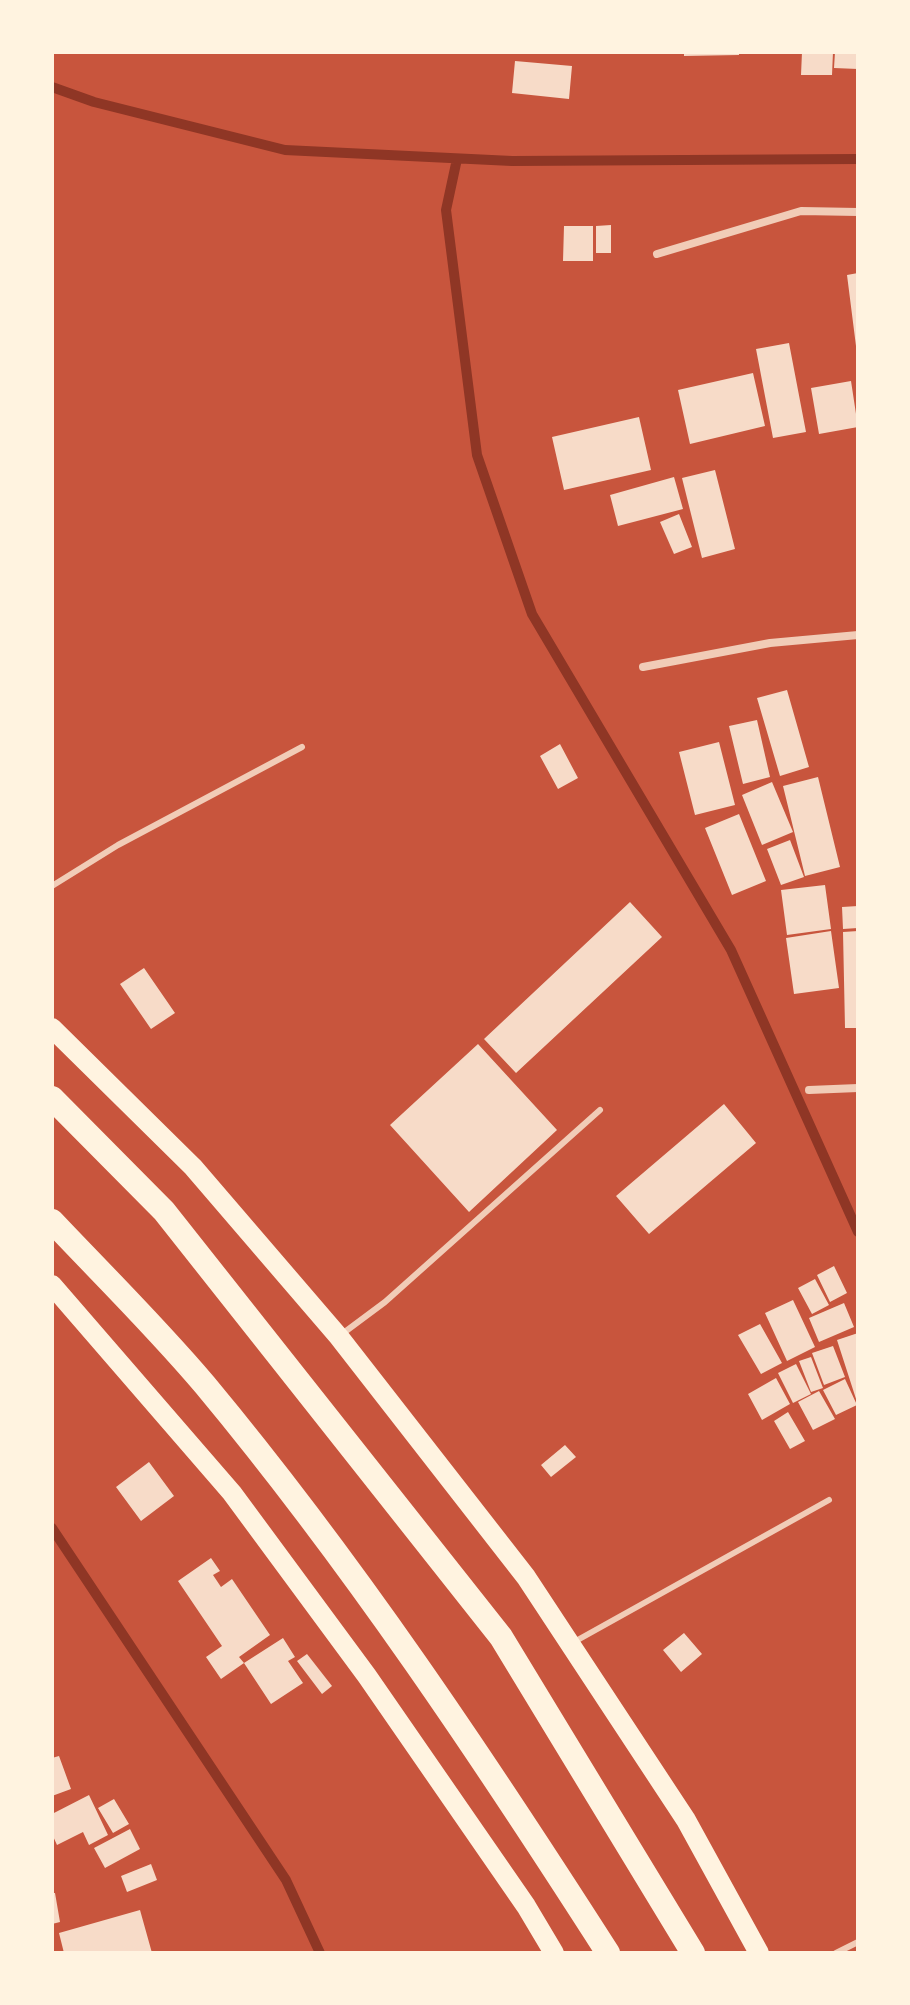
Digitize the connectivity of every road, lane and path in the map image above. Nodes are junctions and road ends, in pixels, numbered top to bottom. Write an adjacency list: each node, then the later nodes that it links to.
1 (858, 212): 2 (street)
2 (657, 254)
3 (858, 635): 4 (street)
4 (643, 667)
5 (302, 747): 6 (lane)
6 (52, 886)
7 (52, 1028): 14 (main road)
8 (858, 1088): 9 (street)
9 (809, 1090)
10 (52, 1098): 20 (highway)
11 (600, 1110): 14 (lane)
12 (52, 1221): 19 (highway)
13 (52, 1285): 18 (main road)
14 (339, 1337): 16 (main road)
15 (829, 1500): 16 (lane)
16 (570, 1644): 21 (main road)
17 (858, 1942): 22 (lane)
18 (554, 1953)
19 (608, 1953)
20 (693, 1953)
21 (759, 1953)
22 (836, 1953)

